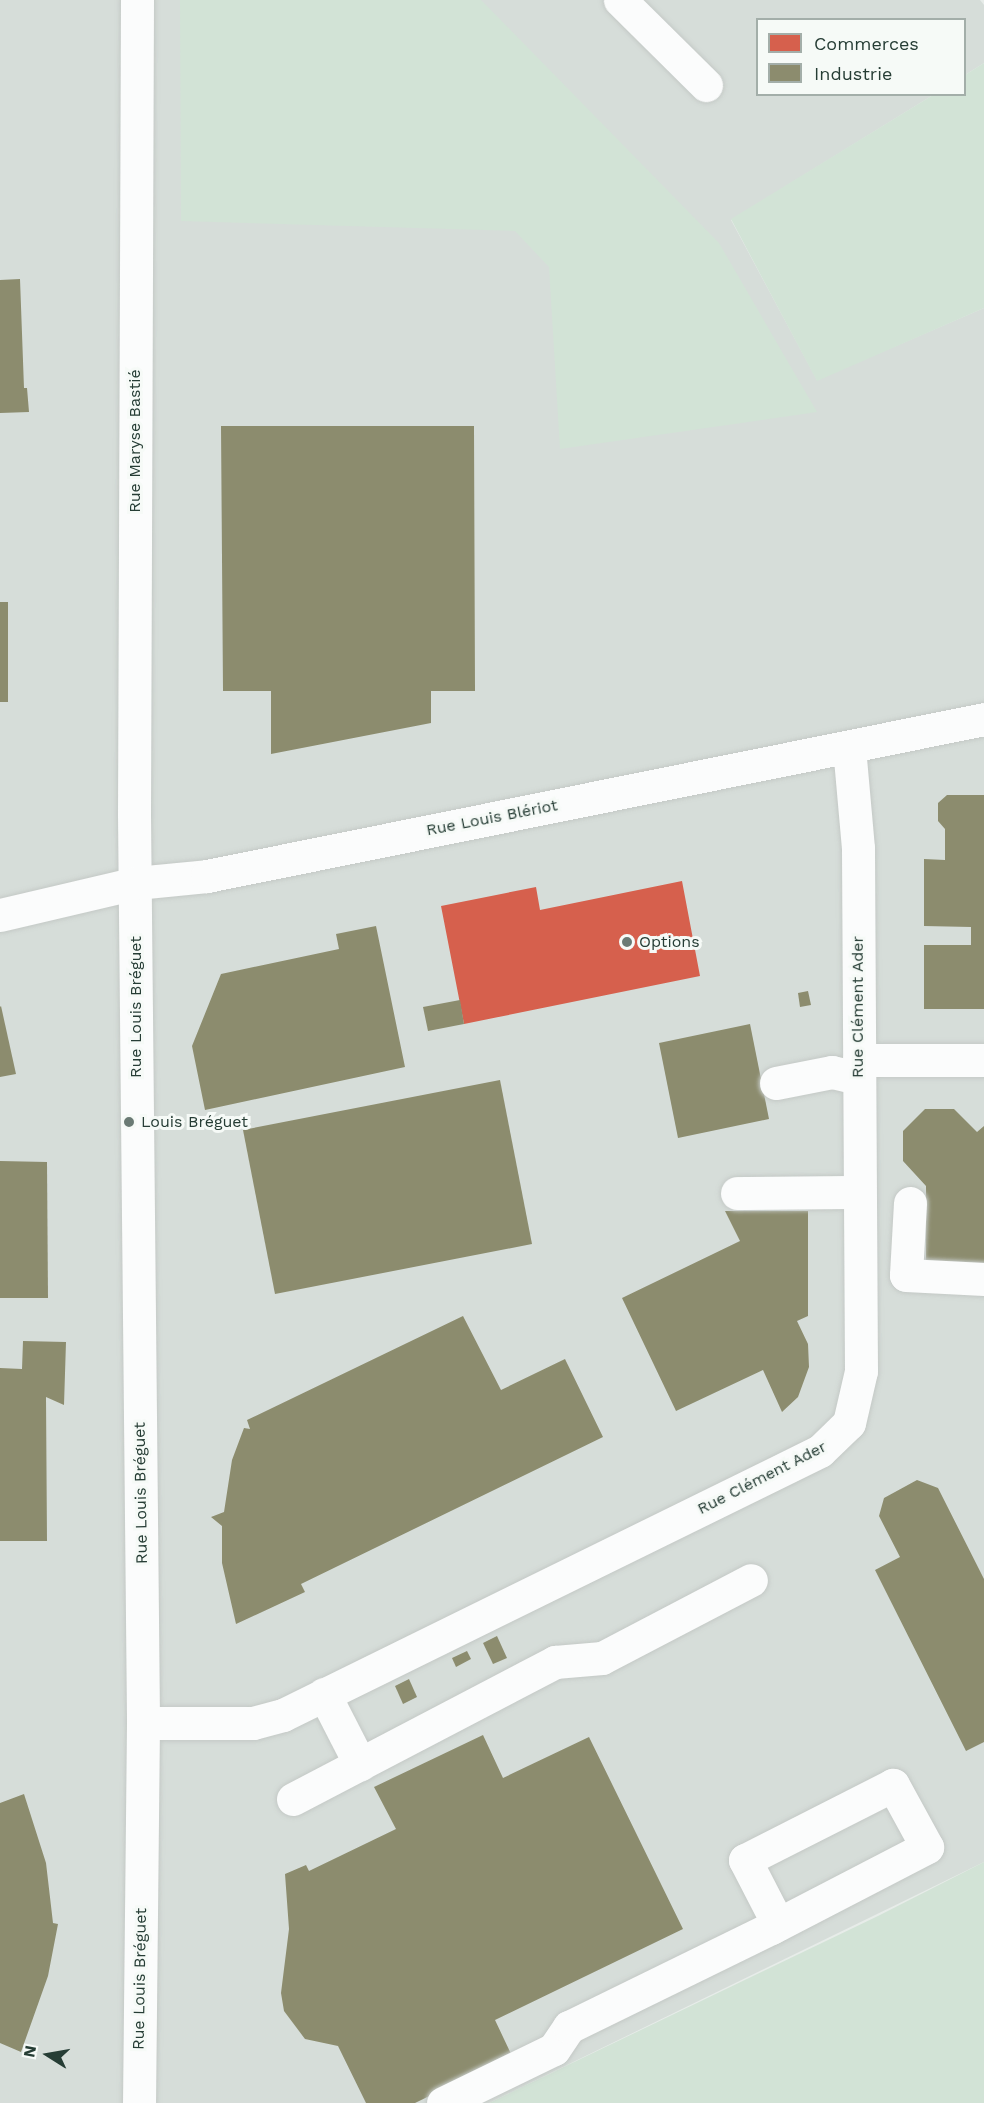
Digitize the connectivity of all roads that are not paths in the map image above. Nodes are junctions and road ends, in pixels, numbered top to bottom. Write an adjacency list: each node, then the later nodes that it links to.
1 (137, 0): 6 (street, Rue Maryse Bastié)
2 (621, 0): 3 (street)
3 (706, 85)
4 (984, 719): 5 (street, Rue Louis Blériot)
5 (849, 747): 6 (street, Rue Louis Blériot); 9 (street, Rue Clément Ader)
6 (136, 883): 7 (street, Rue Louis Blériot); 19 (street, Rue Louis Bréguet)
7 (0, 915)
8 (984, 1060): 9 (street)
9 (859, 1069): 10 (street); 11 (street, Rue Clément Ader)
10 (776, 1083)
11 (859, 1192): 12 (street); 14 (street, Rue Clément Ader)
12 (737, 1193)
13 (910, 1203): 15 (street)
14 (859, 1240): 15 (street); 18 (street, Rue Clément Ader)
15 (908, 1240): 16 (street)
16 (984, 1279)
17 (751, 1580): 20 (street)
18 (324, 1694): 19 (street, Rue Clément Ader); 20 (street)
19 (143, 1723): 23 (street, Rue Louis Bréguet)
20 (360, 1764): 21 (street)
21 (292, 1799)
22 (778, 1924): 22 (street); 24 (street)
23 (139, 2103)
24 (443, 2103)

